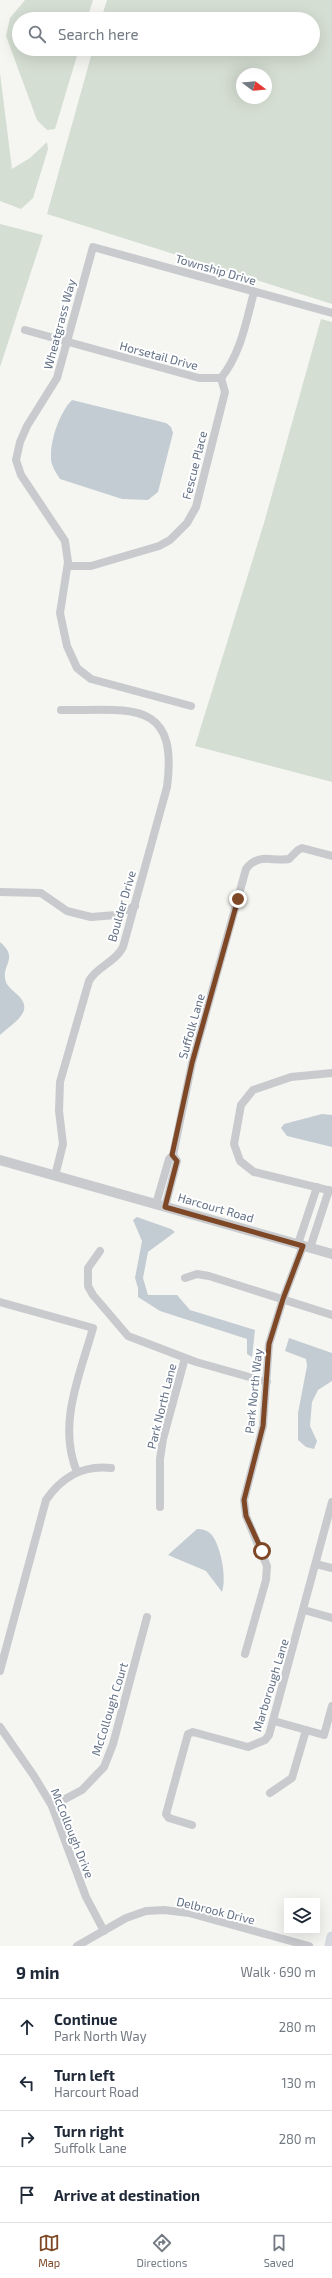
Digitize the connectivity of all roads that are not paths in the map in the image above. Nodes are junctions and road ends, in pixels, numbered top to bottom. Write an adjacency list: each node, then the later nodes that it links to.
1 (93, 247): 2 (street, Township Drive); 5 (street, Wheatgrass Way)
2 (254, 292): 3 (street, Township Drive); 6 (street)
3 (332, 313)
4 (25, 330): 5 (street, Horsetail Drive)
5 (66, 341): 6 (street, Horsetail Drive); 7 (street, Wheatgrass Way)
6 (221, 378): 7 (street, Fescue Place)
7 (68, 566): 8 (street, Wheatgrass Way)
8 (191, 706)
9 (60, 710): 12 (street, Boulder Drive)
10 (332, 856): 18 (street, Suffolk Lane)
11 (0, 892): 12 (street)
12 (135, 906): 15 (street, Boulder Drive)
13 (332, 1073): 16 (street)
14 (0, 1160): 15 (street, Harcourt Road)
15 (55, 1176): 18 (street, Harcourt Road)
16 (317, 1187): 17 (street); 19 (street)
17 (331, 1190): 19 (street)
18 (160, 1205): 19 (street, Harcourt Road)
19 (303, 1246): 21 (street, Harcourt Road); 23 (street, Park North Way)
20 (100, 1251): 26 (street)
21 (332, 1254)
22 (185, 1278): 23 (street)
23 (283, 1299): 25 (street); 27 (street, Park North Way)
24 (0, 1302): 29 (street)
25 (332, 1315)
26 (185, 1358): 27 (street); 31 (street, Park North Lane)
27 (266, 1382): 37 (street, Park North Way)
28 (111, 1468): 29 (street)
29 (77, 1472): 38 (street)
30 (332, 1502): 32 (street, Marborough Lane)
31 (160, 1508)
32 (316, 1564): 33 (street); 34 (street, Marborough Lane)
33 (332, 1568)
34 (304, 1610): 36 (street); 40 (street, Marborough Lane)
35 (147, 1617): 44 (street, McCollough Court)
36 (332, 1618)
37 (245, 1654)
38 (0, 1671)
39 (332, 1706): 42 (street)
40 (274, 1721): 42 (street); 45 (street, Marborough Lane)
41 (0, 1727): 44 (street, McCollough Drive)
42 (306, 1730): 43 (street)
43 (270, 1793)
44 (52, 1806): 46 (street, McCollough Drive)
45 (192, 1825)
46 (104, 1931): 48 (street, Delbrook Drive); 49 (street, Delbrook Drive)
47 (332, 1937): 50 (main road)
48 (77, 1946)
49 (309, 1946)
50 (330, 1946)

